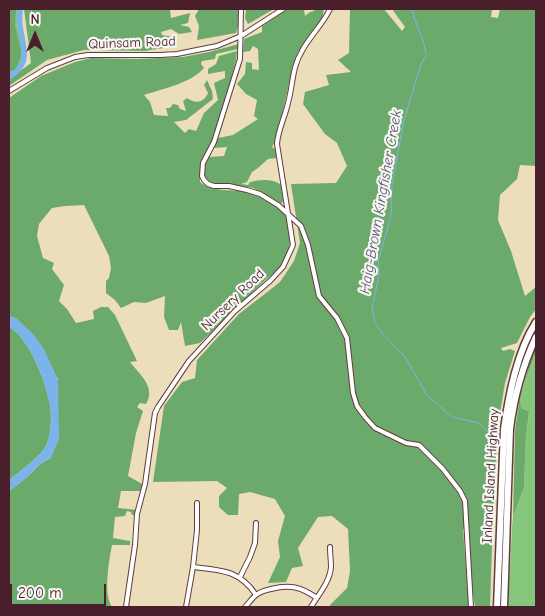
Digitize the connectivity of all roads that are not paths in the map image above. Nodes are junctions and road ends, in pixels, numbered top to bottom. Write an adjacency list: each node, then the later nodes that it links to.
1 (241, 9): 4 (street)
2 (283, 9): 4 (street, Quinsam Road)
3 (330, 9): 6 (street, Nursery Road)
4 (241, 36): 5 (street, Quinsam Road); 6 (street)
5 (9, 90)
6 (288, 214): 16 (street, Nursery Road); 20 (street)
7 (536, 322): 21 (highway, Inland Island Highway)
8 (536, 337): 22 (highway, Inland Island Highway)
9 (197, 503): 12 (street)
10 (256, 523): 13 (street)
11 (330, 547): 15 (street)
12 (193, 567): 13 (street); 17 (street)
13 (240, 577): 14 (street)
14 (256, 595): 15 (street); 18 (street)
15 (317, 598): 19 (street)
16 (126, 607)
17 (186, 607)
18 (245, 607)
19 (311, 607)
20 (471, 607)
21 (497, 607)
22 (504, 607)

